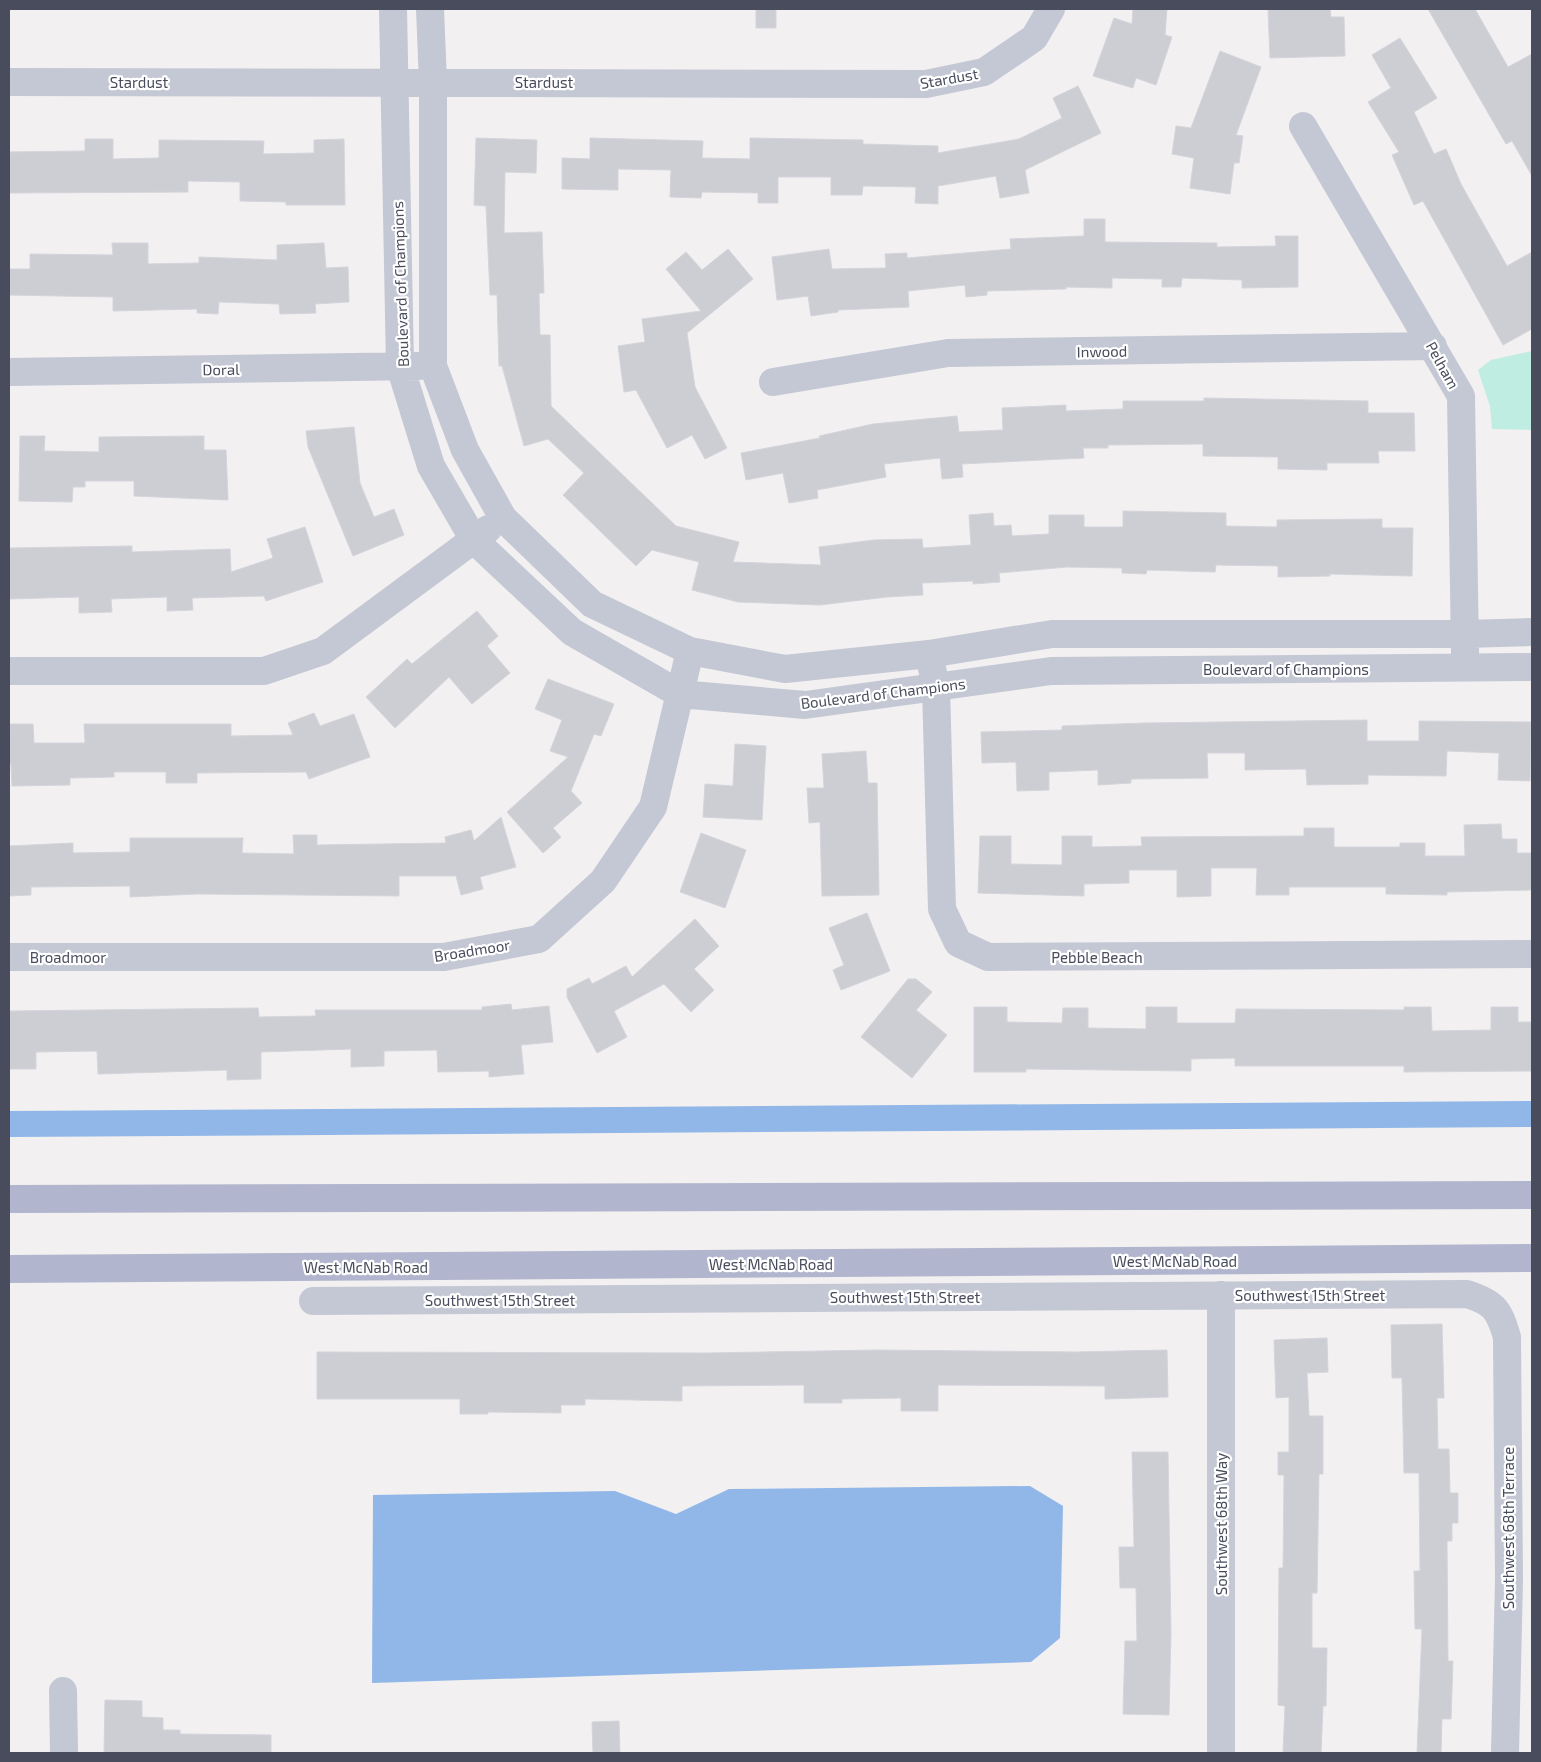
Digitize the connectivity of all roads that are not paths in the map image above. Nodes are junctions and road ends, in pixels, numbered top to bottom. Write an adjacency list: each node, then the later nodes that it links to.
1 (393, 9): 5 (street, Boulevard of Champions)
2 (430, 9): 6 (street, Boulevard of Champions)
3 (1051, 9): 6 (street, Stardust)
4 (9, 82): 5 (street, Stardust)
5 (395, 82): 6 (street, Stardust); 9 (street, Boulevard of Champions)
6 (433, 82): 10 (street, Boulevard of Champions)
7 (1303, 126): 8 (street, Pelham)
8 (1433, 346): 12 (street, Inwood); 16 (street, Pelham)
9 (400, 366): 10 (street, Doral); 11 (street, Doral); 14 (street, Boulevard of Champions)
10 (433, 366): 13 (street, Boulevard of Champions)
11 (9, 372)
12 (773, 382)
13 (503, 518): 14 (street); 17 (street, Boulevard of Champions)
14 (474, 540): 21 (street); 23 (street, Boulevard of Champions)
15 (1532, 632): 16 (street, Boulevard of Champions)
16 (1464, 634): 18 (street, Boulevard of Champions); 20 (street, Pelham)
17 (690, 651): 18 (street, Boulevard of Champions); 23 (street, Broadmoor)
18 (928, 654): 22 (street, Pebble Beach)
19 (1532, 667): 20 (street, Boulevard of Champions)
20 (1465, 668): 22 (street, Boulevard of Champions)
21 (9, 671)
22 (936, 687): 23 (street, Boulevard of Champions); 24 (street, Pebble Beach)
23 (680, 694): 25 (street, Broadmoor)
24 (1532, 954)
25 (9, 957)
26 (1532, 1195): 27 (main road)
27 (9, 1199)
28 (1532, 1258): 29 (main road, West McNab Road)
29 (9, 1269)
30 (1221, 1295): 31 (street, Southwest 15th Street); 32 (street, Southwest 15th Street); 35 (street, Southwest 68th Way)
31 (313, 1301)
32 (1495, 1306): 36 (street, Southwest 68th Terrace)
33 (63, 1691): 34 (street)
34 (64, 1753)
35 (1221, 1753)
36 (1506, 1753)

